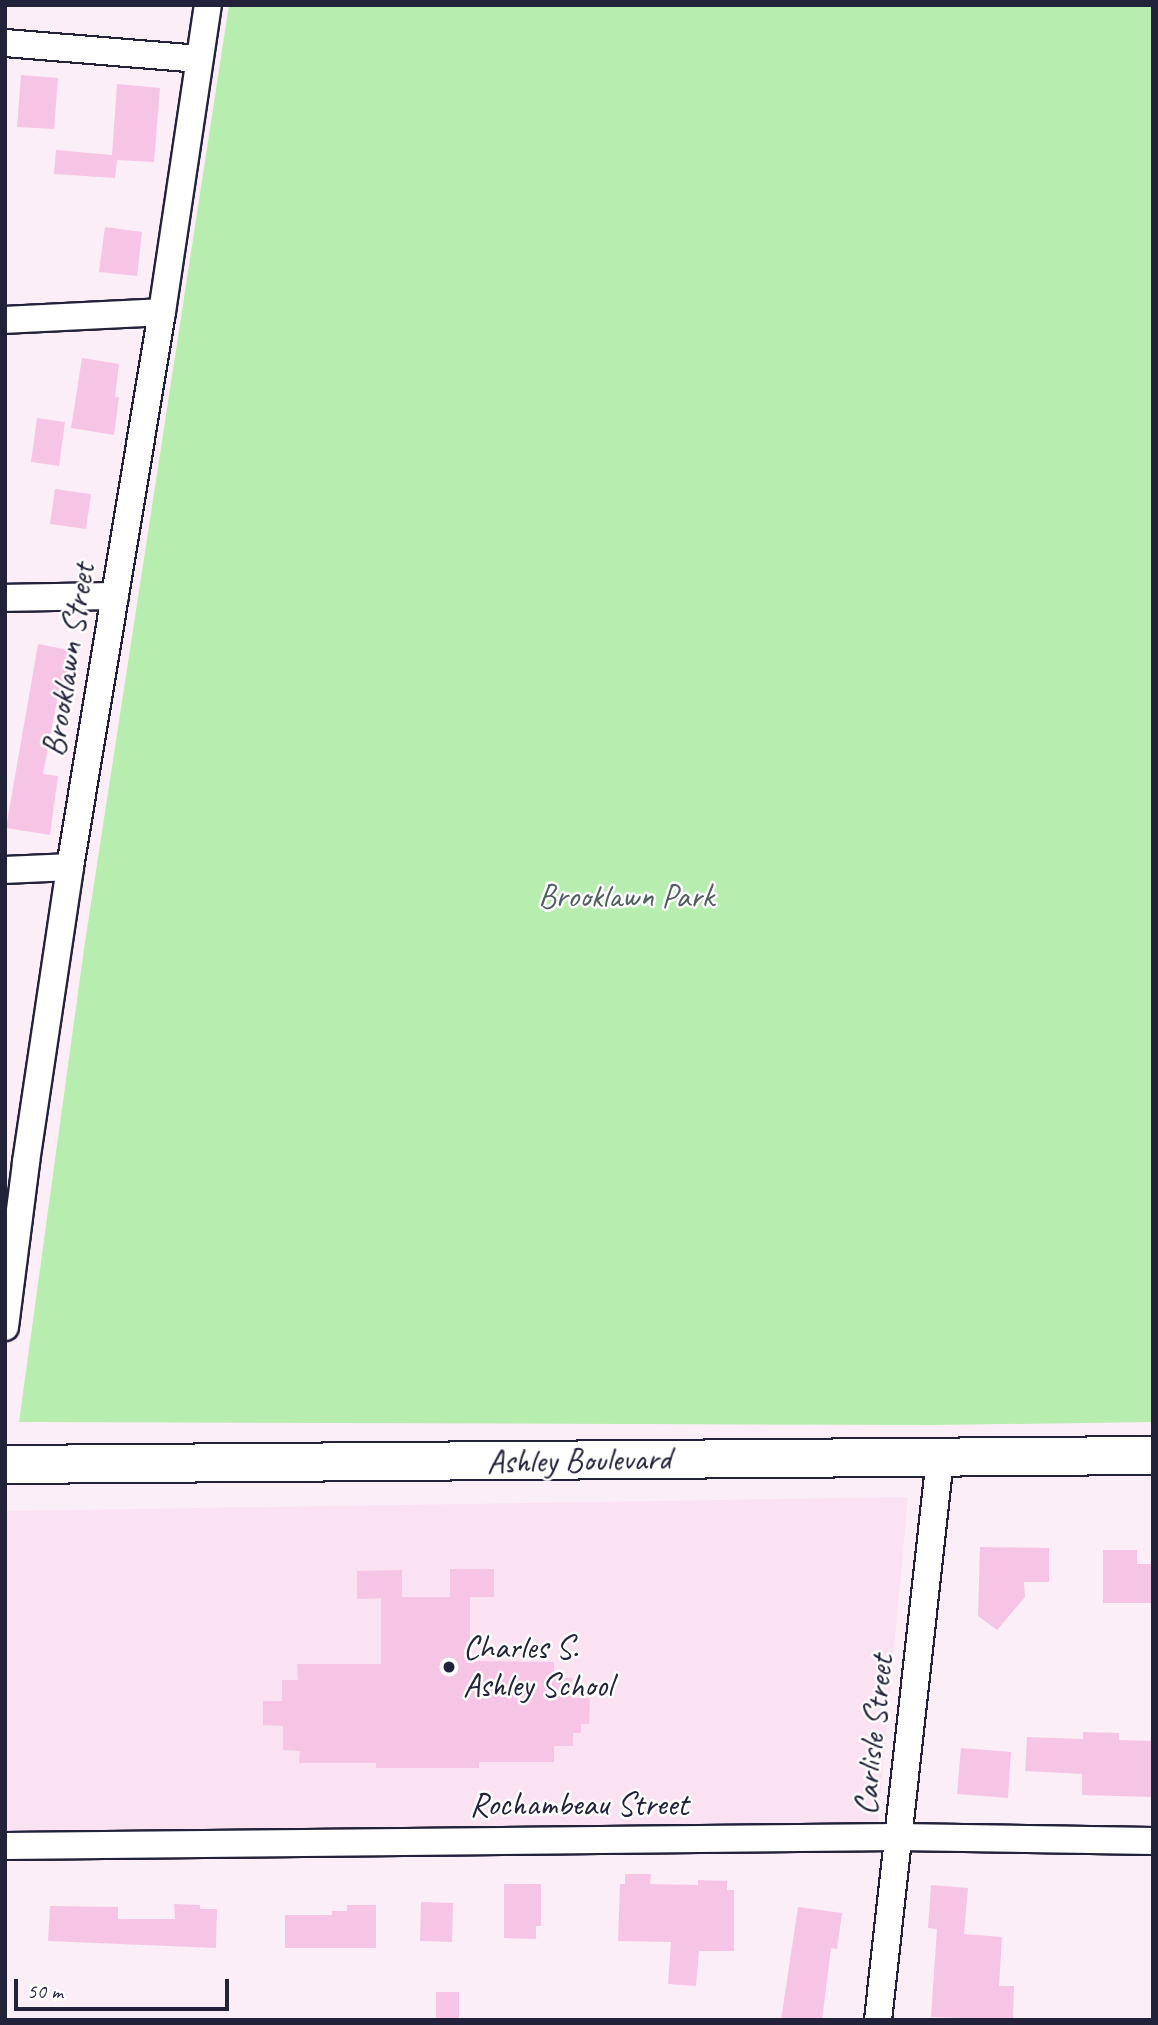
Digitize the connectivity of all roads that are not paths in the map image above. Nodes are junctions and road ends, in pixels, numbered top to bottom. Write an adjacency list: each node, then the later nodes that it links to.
1 (208, 5): 3 (street, Brooklawn Street)
2 (5, 43): 3 (street)
3 (199, 58): 4 (street, Brooklawn Street)
4 (162, 312): 5 (street); 6 (street, Brooklawn Street)
5 (5, 320)
6 (115, 596): 7 (street); 8 (street, Brooklawn Street)
7 (5, 598)
8 (70, 867): 9 (street); 10 (street, Brooklawn Street)
9 (5, 870)
10 (15, 1162): 11 (street, Brooklawn Street)
11 (5, 1327)
12 (1153, 1455): 13 (main road, Ashley Boulevard)
13 (940, 1458): 14 (main road, Ashley Boulevard); 15 (street, Carlisle Street)
14 (5, 1464)
15 (898, 1837): 16 (street, Rochambeau Street); 17 (street, Rochambeau Street); 18 (street, Carlisle Street)
16 (1153, 1841)
17 (5, 1846)
18 (878, 2020)

